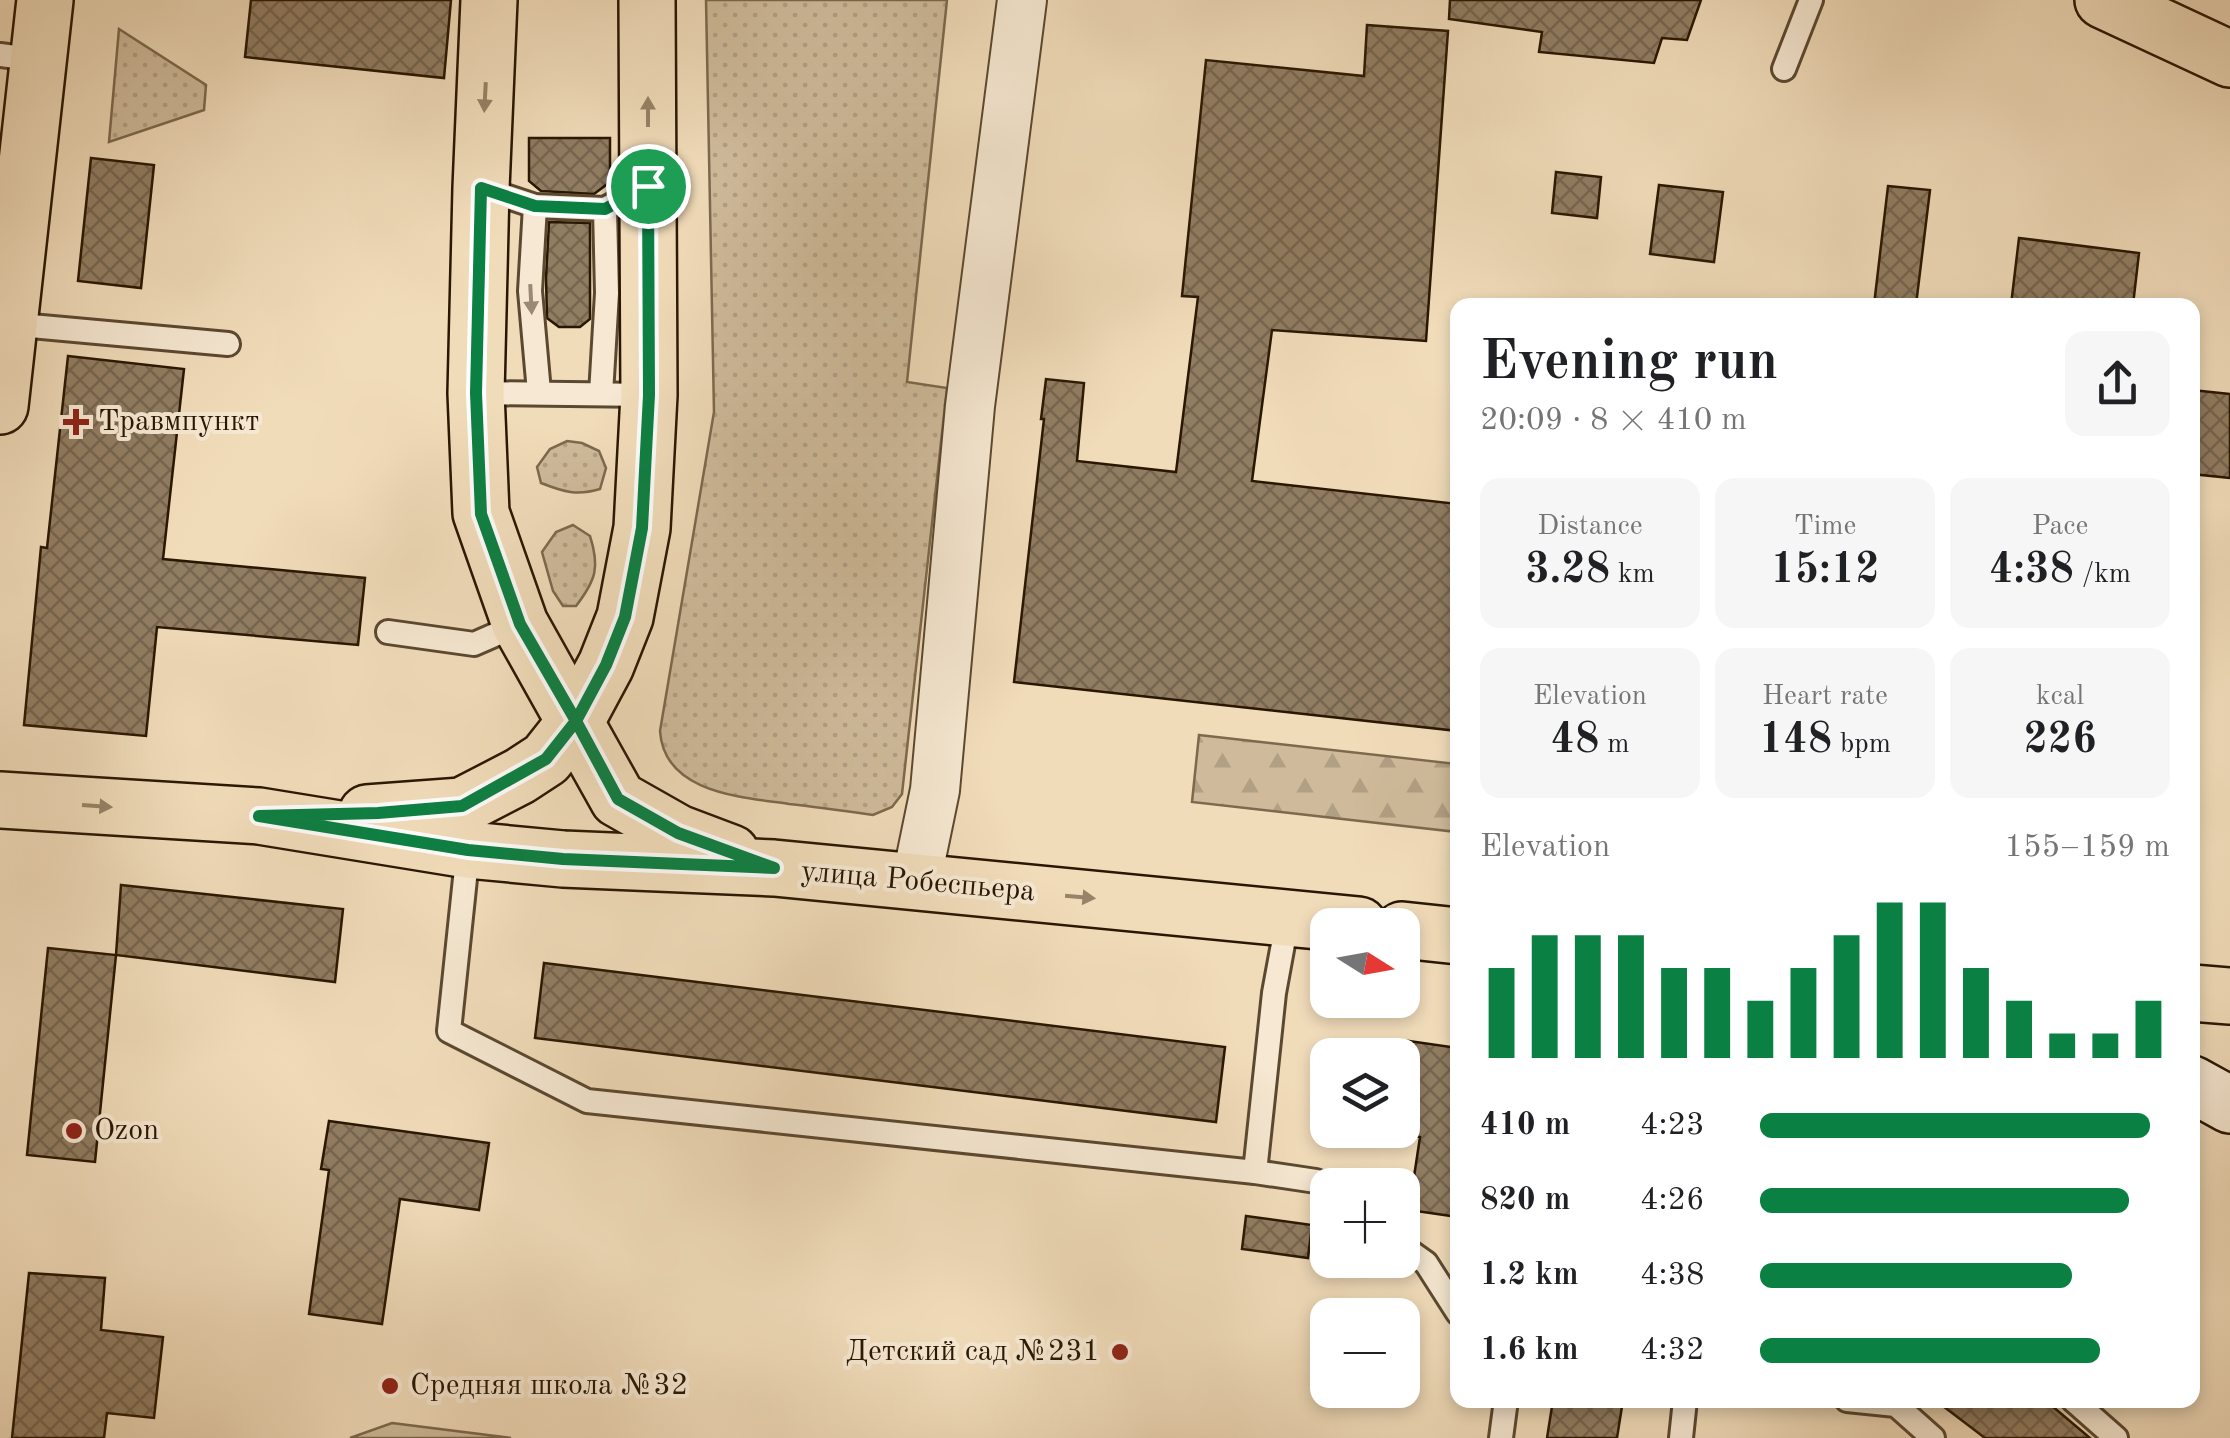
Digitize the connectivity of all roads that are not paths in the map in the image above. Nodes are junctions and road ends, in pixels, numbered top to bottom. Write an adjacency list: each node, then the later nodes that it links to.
1 (45, 0): 7 (main road)
2 (489, 0): 10 (main road, one-way to 10)
3 (647, 0): 11 (main road, one-way to 3)
4 (1022, 0): 26 (street)
5 (1810, 0): 9 (lane)
6 (2132, 5): 8 (main road)
7 (19, 58): 13 (main road)
8 (2230, 59)
9 (1784, 69)
10 (481, 188): 12 (lane); 16 (main road)
11 (627, 197): 12 (lane); 17 (main road)
12 (535, 206): 15 (lane, one-way to 15)
13 (9, 324): 14 (lane); 18 (main road)
14 (228, 344)
15 (539, 392): 16 (lane); 17 (lane)
16 (476, 393): 19 (main road)
17 (625, 394): 21 (main road)
18 (0, 406)
19 (520, 624): 20 (lane); 21 (main road)
20 (388, 632)
21 (576, 721): 23 (main road); 25 (main road)
22 (0, 800): 23 (main road, улица Робеспьера, one-way to 23)
23 (259, 816): 24 (main road, улица Робеспьера)
24 (468, 850): 25 (main road, улица Робеспьера); 35 (lane)
25 (774, 868): 26 (main road, улица Робеспьера)
26 (916, 882): 27 (main road, улица Робеспьера, one-way to 27)
27 (1288, 917): 28 (main road, улица Робеспьера); 35 (lane)
28 (1310, 920)
29 (1420, 932): 30 (main road)
30 (1450, 935)
31 (2200, 994): 32 (main road)
32 (2230, 996)
33 (2200, 1089): 34 (main road)
34 (2230, 1106)
35 (1255, 1172): 36 (lane)
36 (1310, 1180)
37 (1420, 1259): 38 (lane)
38 (1450, 1300)
39 (1505, 1408): 43 (lane)
40 (1683, 1408): 44 (lane)
41 (1899, 1408): 45 (lane)
42 (2082, 1408): 46 (lane)
43 (1501, 1438)
44 (1681, 1438)
45 (1933, 1438)
46 (2116, 1438)

